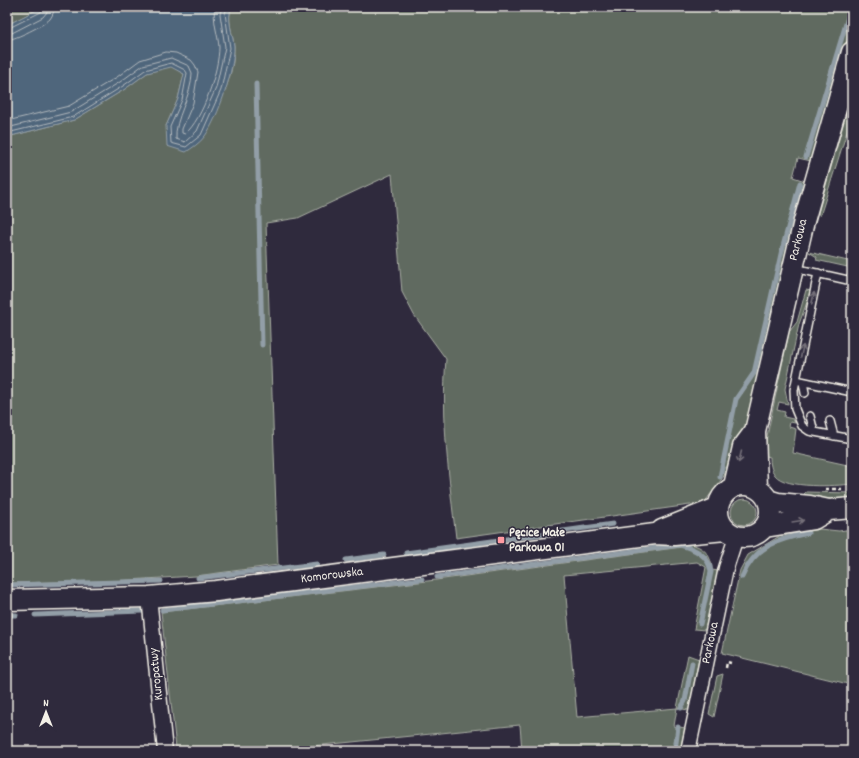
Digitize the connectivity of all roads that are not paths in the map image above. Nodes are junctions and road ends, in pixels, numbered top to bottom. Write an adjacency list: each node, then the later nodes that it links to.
1 (852, 52): 2 (street, Parkowa)
2 (792, 268): 3 (lane); 14 (street, Parkowa)
3 (818, 273): 4 (lane); 5 (lane, one-way to 3)
4 (852, 281)
5 (800, 381): 6 (lane); 9 (lane); 15 (lane)
6 (820, 385): 7 (lane); 10 (lane)
7 (841, 390): 8 (lane); 11 (lane)
8 (852, 392)
9 (805, 393)
10 (822, 393)
11 (843, 398)
12 (810, 416): 15 (lane)
13 (830, 421): 16 (lane)
14 (755, 431): 18 (street, Parkowa, one-way to 18); 19 (street, Parkowa)
15 (814, 432): 16 (lane)
16 (834, 436): 17 (lane)
17 (852, 439)
18 (734, 486): 19 (street); 20 (street)
19 (762, 494): 22 (street); 23 (street)
20 (717, 508): 24 (street); 25 (street, Komorowska)
21 (852, 508): 22 (street)
22 (829, 510): 23 (street, one-way to 22)
23 (765, 527): 24 (street)
24 (731, 533): 25 (street, Komorowska); 29 (street, Parkowa)
25 (655, 534): 26 (street, Komorowska)
26 (149, 597): 27 (street, Komorowska); 28 (street, Kuropatwy)
27 (7, 600)
28 (165, 751)
29 (688, 751)

